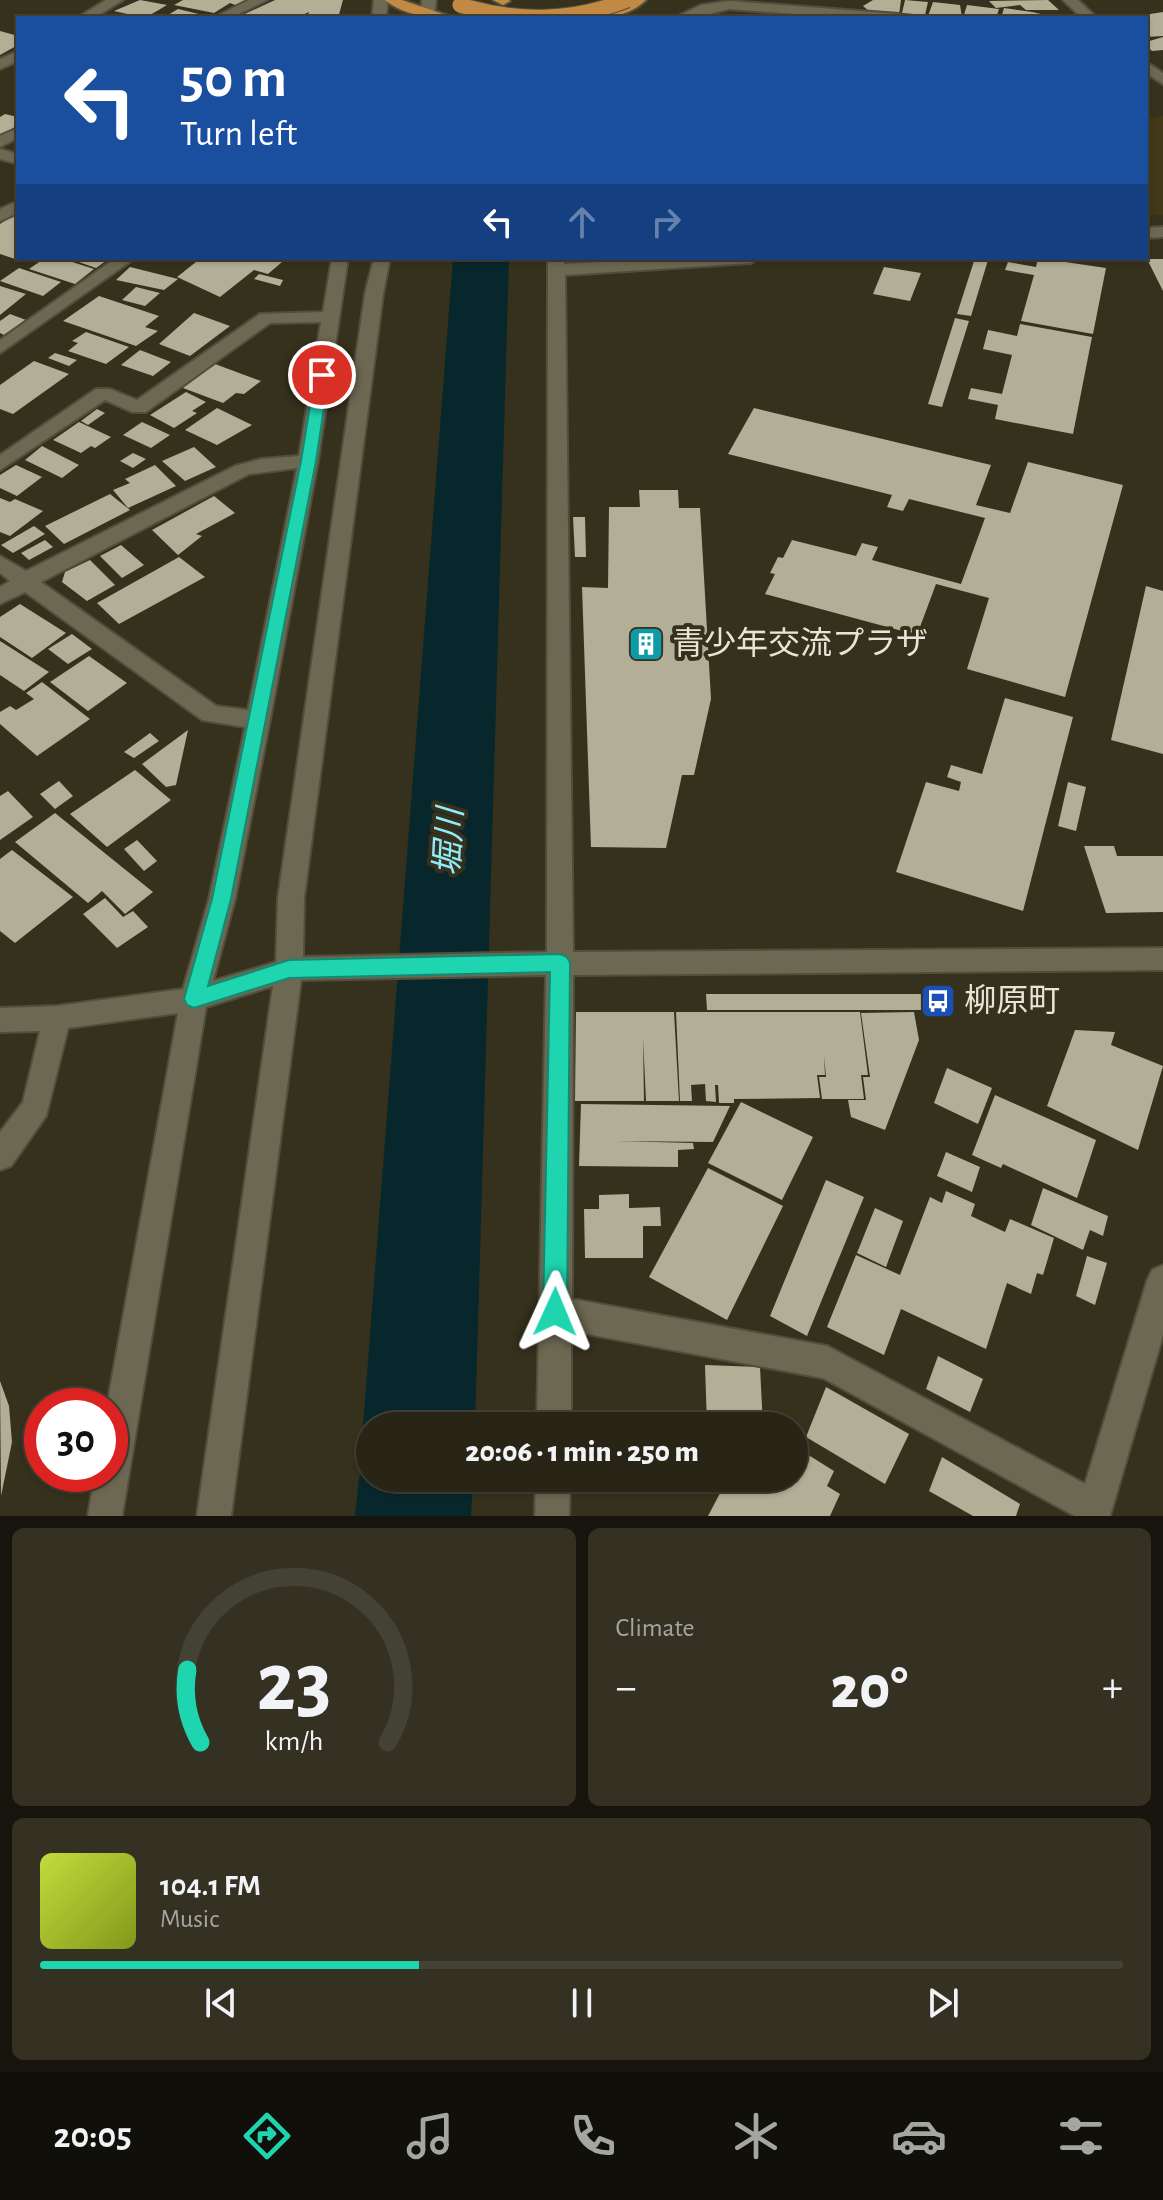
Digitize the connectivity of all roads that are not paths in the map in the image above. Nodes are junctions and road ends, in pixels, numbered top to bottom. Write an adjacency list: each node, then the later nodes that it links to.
1 (116, 0): 17 (street)
2 (260, 0): 18 (street)
3 (392, 0): 15 (highway)
4 (435, 0): 16 (highway)
5 (448, 0): 19 (highway, bridge)
6 (500, 0): 7 (highway)
7 (577, 0)
8 (606, 0): 16 (highway, bridge)
9 (627, 0): 20 (highway, bridge)
10 (639, 0): 21 (highway)
11 (847, 0): 14 (street)
12 (1070, 0): 24 (street)
13 (727, 2): 14 (street); 22 (street)
14 (828, 11): 23 (street)
15 (425, 12): 16 (highway)
16 (463, 12)
17 (88, 16)
18 (224, 16)
19 (518, 16)
20 (556, 16)
21 (600, 16)
22 (686, 16)
23 (879, 16)
24 (1088, 16)
25 (124, 260): 31 (street)
26 (340, 260): 30 (street)
27 (382, 260): 40 (street)
28 (686, 260): 29 (street)
29 (556, 264): 39 (street)
30 (332, 317): 32 (street); 33 (street)
31 (0, 348)
32 (308, 461): 35 (street); 37 (street)
33 (0, 464)
34 (0, 563): 35 (street)
35 (25, 581): 36 (street); 37 (street)
36 (0, 597)
37 (258, 720): 41 (street)
38 (1163, 959): 39 (street)
39 (560, 963): 40 (street); 46 (street)
40 (289, 969): 41 (street); 51 (street)
41 (194, 999): 42 (street); 50 (street)
42 (57, 1018): 43 (street); 44 (street)
43 (0, 1020)
44 (0, 1156)
45 (1163, 1281): 49 (street)
46 (555, 1312): 47 (street); 49 (street)
47 (554, 1412)
48 (553, 1492): 52 (street)
49 (1094, 1512)
50 (105, 1516)
51 (214, 1516)
52 (552, 1516)

